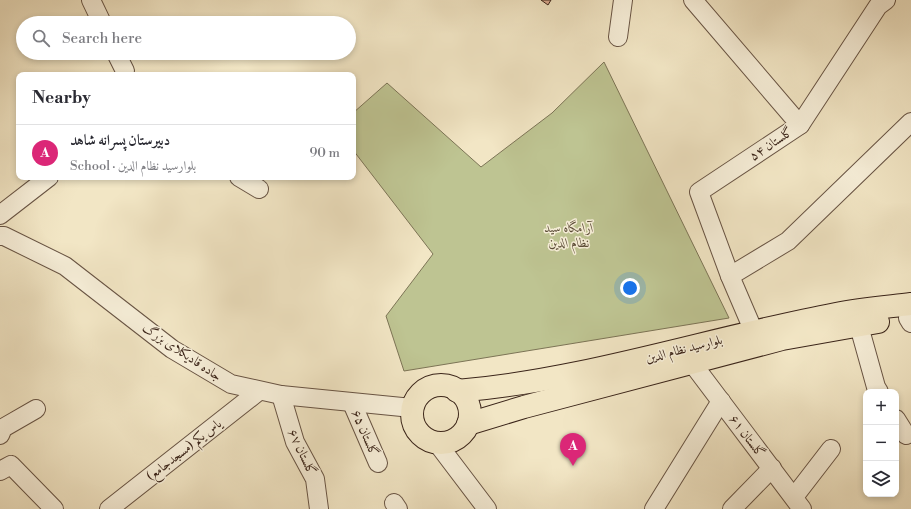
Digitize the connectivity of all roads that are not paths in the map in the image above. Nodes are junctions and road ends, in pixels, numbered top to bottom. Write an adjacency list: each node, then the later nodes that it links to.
1 (91, 0): 5 (street)
2 (623, 0): 6 (street)
3 (693, 0): 10 (street)
4 (879, 2): 10 (street, گلستان ۵۴)
5 (99, 16)
6 (618, 36)
7 (119, 60): 8 (street)
8 (125, 72)
9 (911, 122): 16 (street)
10 (800, 125): 16 (street, گلستان ۵۴)
11 (45, 180): 14 (street)
12 (244, 180): 13 (street)
13 (259, 188)
14 (0, 215)
15 (0, 236): 22 (street, جاده قادیکلای بزرگ)
16 (730, 276): 19 (street)
17 (910, 316): 18 (main road, بلوارسید نظام الدین); 19 (main road, بلوارسید نظام الدین)
18 (859, 326): 20 (main road, بلوارسید نظام الدین); 21 (street)
19 (754, 332): 23 (main road, بلوارسید نظام الدین)
20 (692, 363): 25 (street, گلستان ۶۱); 29 (main road, بلوارسید نظام الدین)
21 (877, 389)
22 (259, 391): 24 (street, جاده قادیکلای بزرگ); 41 (street, یاس یکم (مسجدجامع))
23 (457, 391): 27 (main road); 29 (main road)
24 (281, 395): 26 (street, جاده قادیکلای بزرگ); 42 (street, گلستان ۶۷)
25 (721, 401): 36 (street, گلستان ۶۱); 43 (street)
26 (352, 403): 27 (street, جاده قادیکلای بزرگ); 35 (street, گلستان ۶۵)
27 (412, 408): 33 (main road)
28 (36, 409): 31 (street)
29 (468, 424): 33 (main road)
30 (899, 424): 32 (street)
31 (0, 435)
32 (906, 435)
33 (437, 443): 39 (street)
34 (832, 449): 38 (street)
35 (378, 463)
36 (772, 468): 38 (street, گلستان ۶۱); 44 (street)
37 (0, 471): 40 (street)
38 (798, 503)
39 (482, 508)
40 (54, 509)
41 (109, 509)
42 (319, 509)
43 (654, 509)
44 (732, 509)

